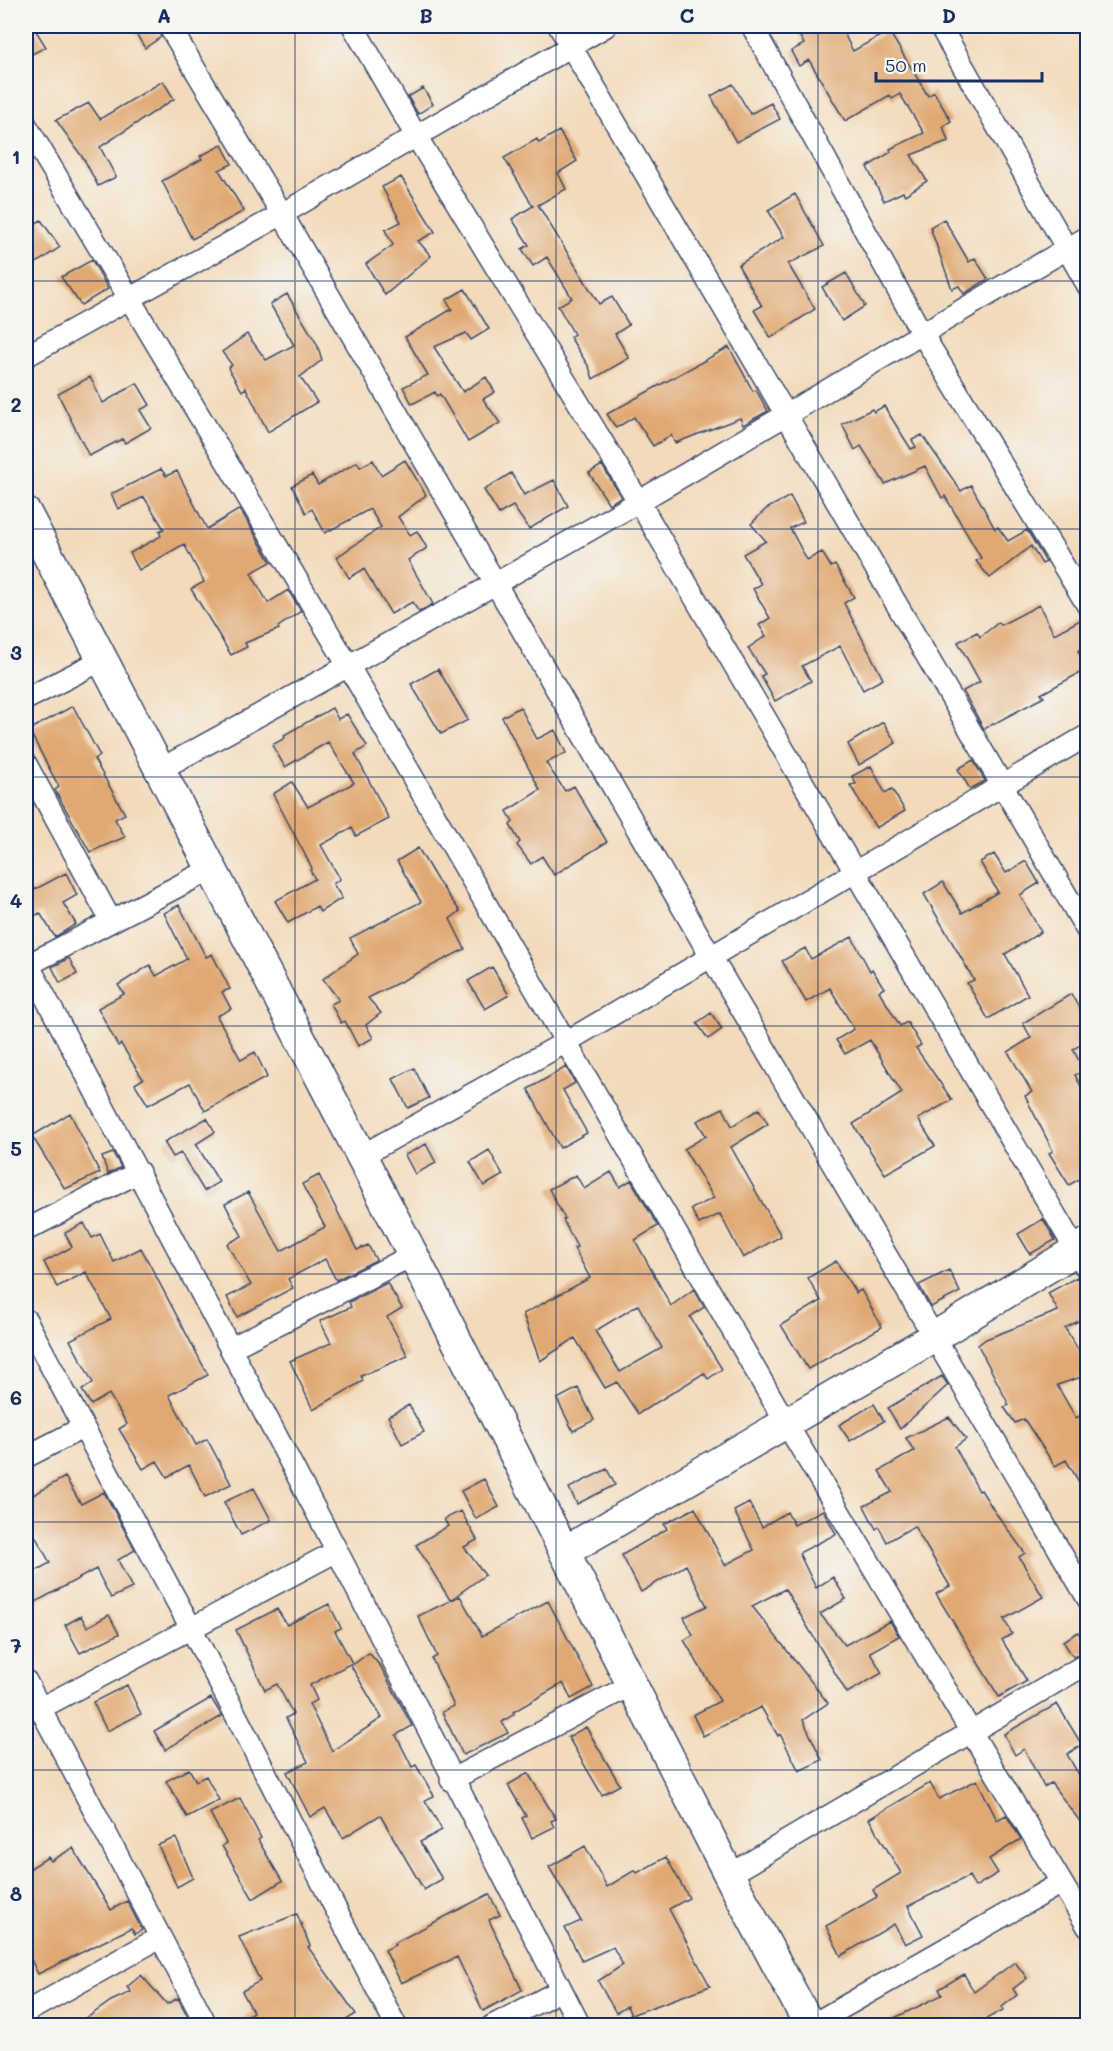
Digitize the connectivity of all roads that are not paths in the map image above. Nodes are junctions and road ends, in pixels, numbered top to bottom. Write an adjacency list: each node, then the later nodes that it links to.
1 (169, 26): 10 (street)
2 (352, 26): 9 (street)
3 (560, 26): 7 (street)
4 (606, 26): 7 (street)
5 (752, 26): 15 (street)
6 (940, 26): 12 (street)
7 (571, 45): 9 (street); 17 (street)
8 (26, 125): 14 (street)
9 (416, 136): 10 (street); 18 (street)
10 (282, 214): 14 (street); 20 (street)
11 (1088, 237): 12 (street)
12 (1066, 249): 13 (street); 15 (street)
13 (1088, 286)
14 (131, 298): 16 (street); 23 (street)
15 (921, 332): 17 (street); 21 (street)
16 (26, 356)
17 (785, 414): 18 (street); 28 (street)
18 (639, 502): 20 (street); 30 (street)
19 (26, 513): 22 (street)
20 (495, 583): 23 (street); 33 (street)
21 (1088, 606)
22 (100, 661): 24 (street); 27 (street)
23 (349, 667): 27 (street); 35 (street)
24 (26, 699)
25 (1088, 735): 28 (street)
26 (26, 764): 31 (street)
27 (159, 770): 29 (street)
28 (1001, 786): 30 (street); 32 (street)
29 (212, 869): 31 (street); 36 (street)
30 (853, 871): 33 (street); 40 (street)
31 (111, 921): 34 (street)
32 (1088, 932)
33 (710, 955): 35 (street); 42 (street)
34 (27, 965): 37 (street)
35 (566, 1042): 36 (street); 44 (street)
36 (361, 1156): 39 (street)
37 (139, 1172): 38 (street); 43 (street)
38 (26, 1230)
39 (413, 1255): 43 (street); 48 (street)
40 (1083, 1255): 42 (street)
41 (26, 1320): 45 (street)
42 (934, 1337): 44 (street); 49 (street)
43 (231, 1348): 47 (street)
44 (786, 1424): 48 (street); 55 (street)
45 (82, 1428): 46 (street); 50 (street)
46 (26, 1457)
47 (337, 1551): 50 (street); 56 (street)
48 (564, 1552): 53 (street)
49 (1088, 1599)
50 (191, 1628): 54 (street); 64 (street)
51 (1088, 1663): 55 (street)
52 (26, 1681): 54 (street)
53 (631, 1685): 56 (street); 57 (street)
54 (39, 1709): 60 (street)
55 (971, 1732): 57 (street); 58 (street)
56 (452, 1780): 61 (street)
57 (729, 1875): 67 (street)
58 (1059, 1884): 59 (street); 67 (street)
59 (1088, 1928)
60 (159, 1938): 62 (street); 63 (street)
61 (561, 1990): 65 (street); 66 (street)
62 (26, 2012)
63 (207, 2025)
64 (396, 2025)
65 (492, 2025)
66 (580, 2025)
67 (810, 2025)

